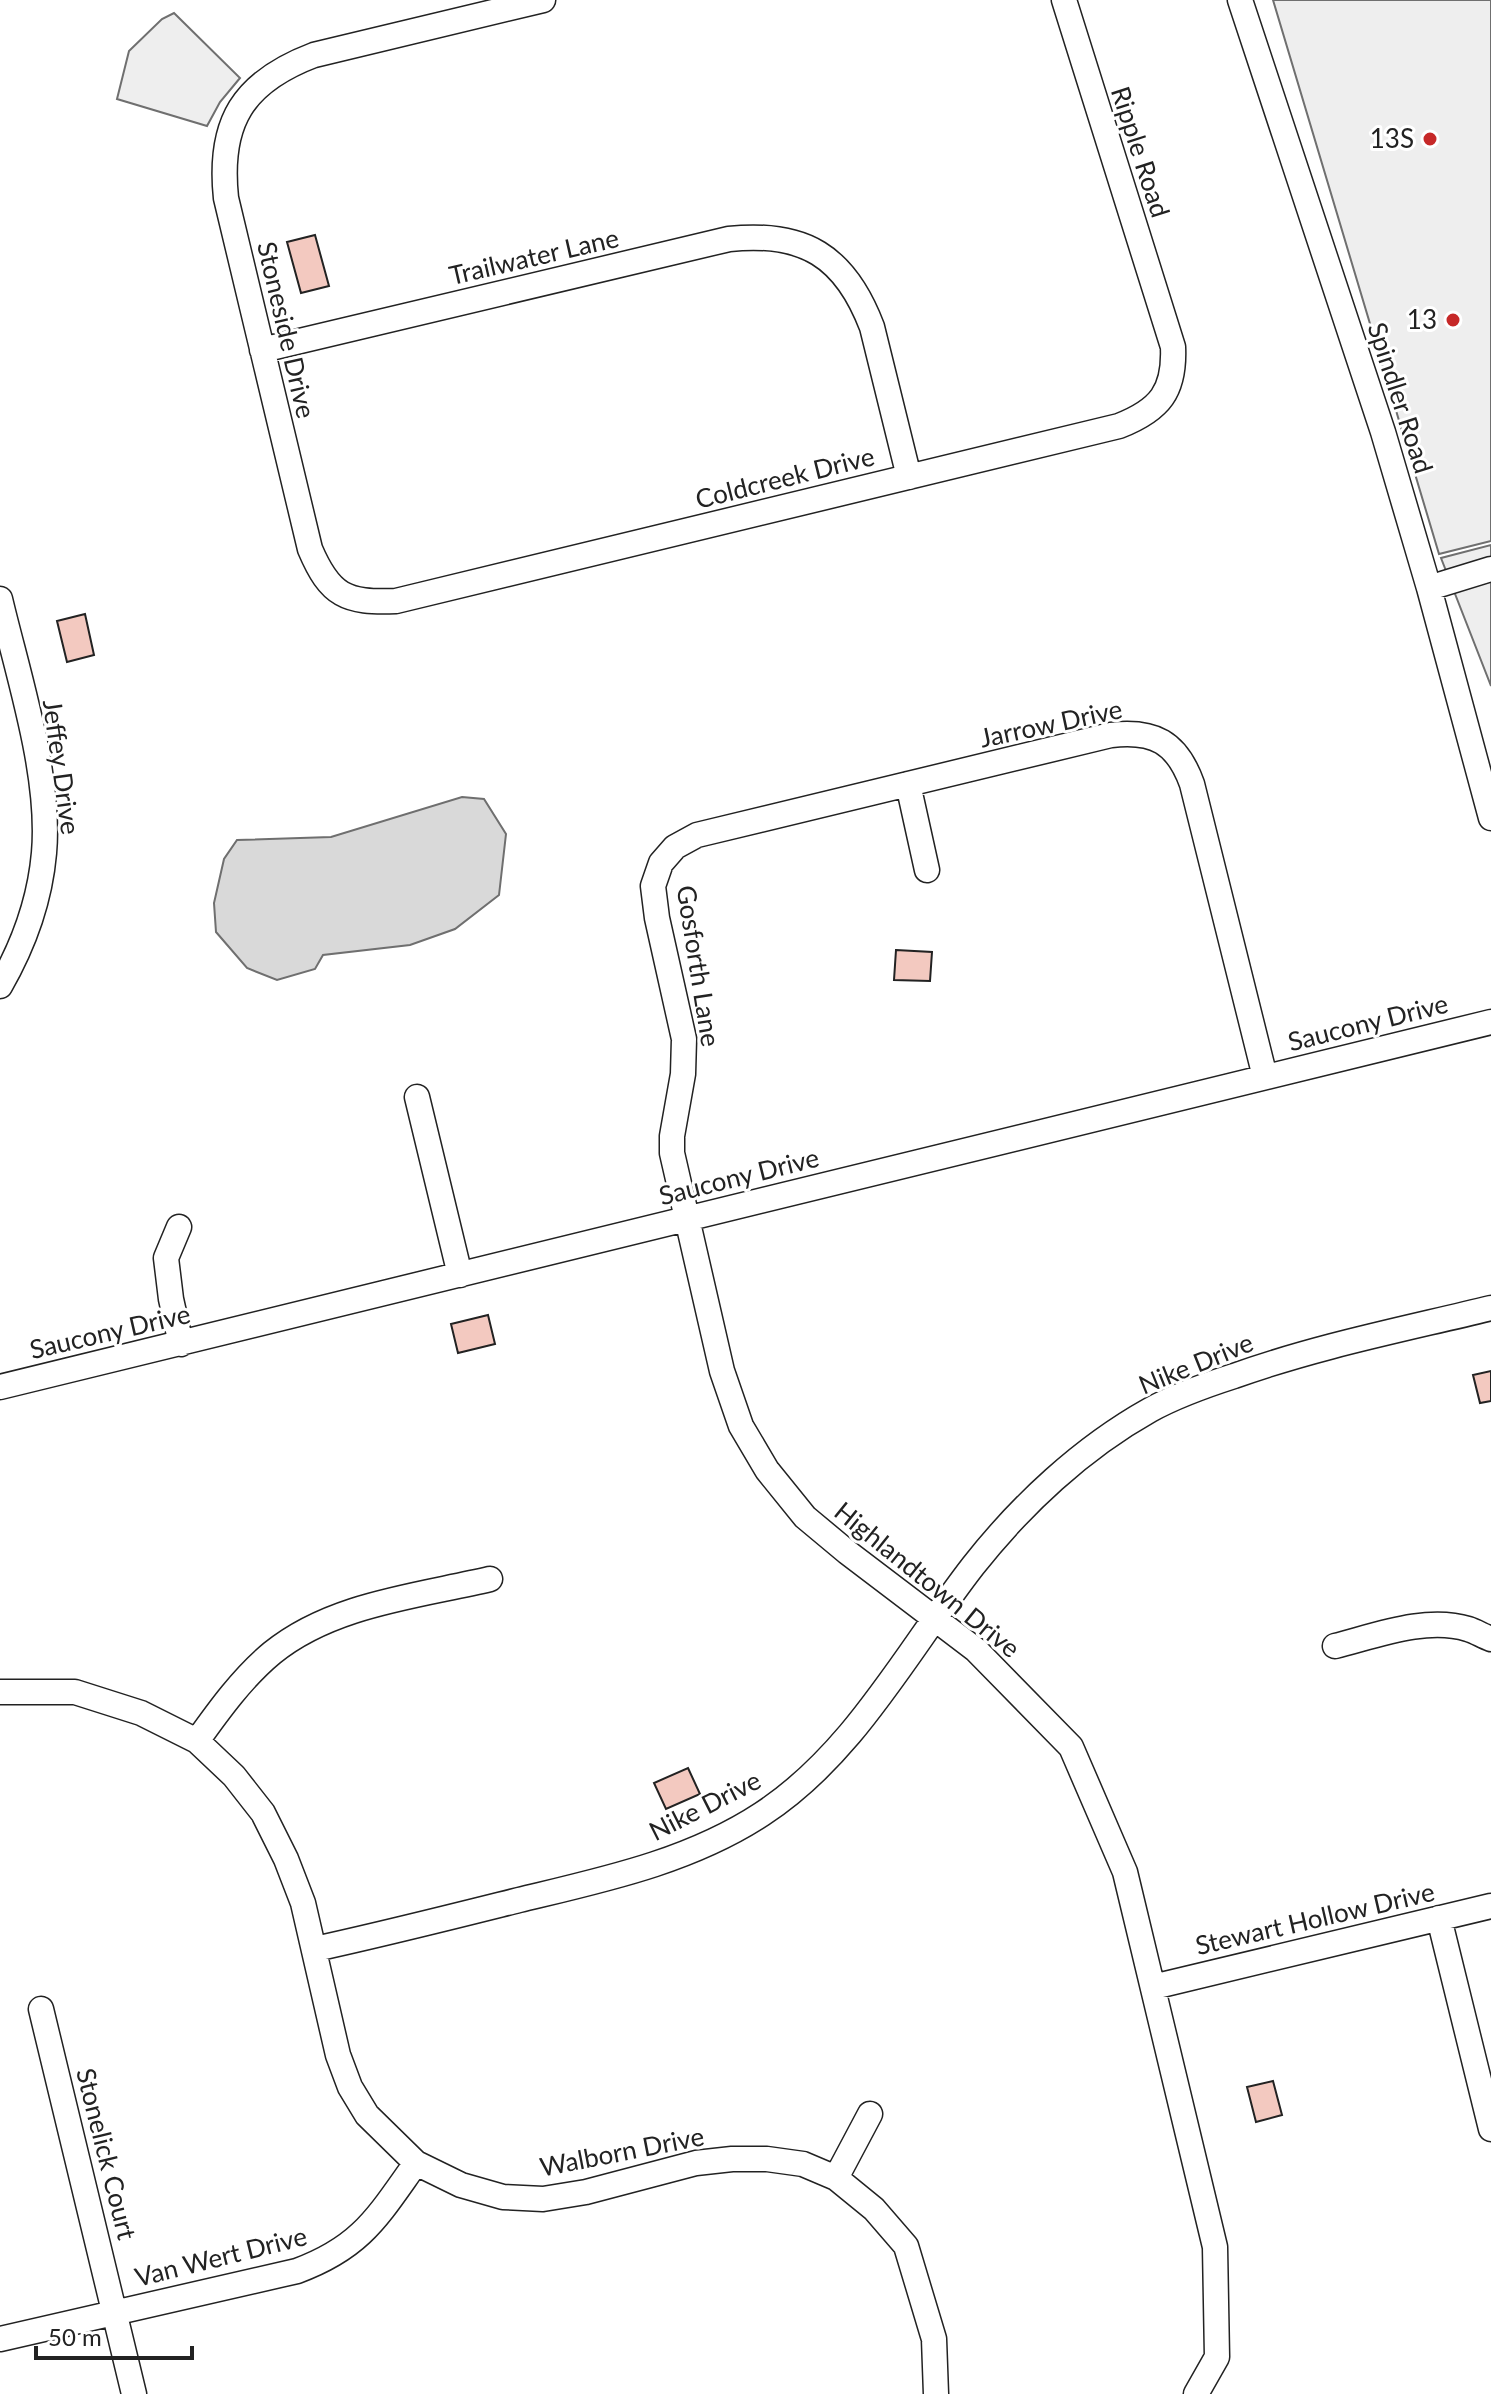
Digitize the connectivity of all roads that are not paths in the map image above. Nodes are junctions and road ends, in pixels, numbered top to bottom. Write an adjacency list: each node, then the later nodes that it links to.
1 (543, 0): 5 (street, Stoneside Drive)
2 (1064, 0): 4 (street, Ripple Road)
3 (1240, 0): 8 (street, Spindler Road)
4 (1165, 321): 6 (street, Coldcreek Drive)
5 (262, 350): 6 (street, Trailwater Lane); 9 (street, Stoneside Drive)
6 (909, 477): 9 (street, Coldcreek Drive)
7 (1491, 569): 8 (street)
8 (1429, 588): 12 (street, Spindler Road)
9 (336, 589)
10 (0, 599): 15 (street, Jeffey Drive)
11 (908, 784): 13 (street, Jarrow Drive); 14 (street); 17 (street, Jarrow Drive)
12 (1491, 818)
13 (661, 863): 19 (street, Gosforth Lane)
14 (927, 870)
15 (0, 986)
16 (1491, 1022): 17 (street, Saucony Drive)
17 (1265, 1077): 19 (street, Saucony Drive)
18 (417, 1097): 21 (street)
19 (686, 1219): 21 (street, Saucony Drive); 26 (street, Highlandtown Drive)
20 (179, 1227): 23 (street)
21 (460, 1275): 23 (street, Saucony Drive)
22 (1491, 1308): 26 (street, Nike Drive)
23 (181, 1344): 24 (street, Saucony Drive)
24 (0, 1387)
25 (490, 1579): 30 (street)
26 (936, 1620): 33 (street, Nike Drive); 34 (street, Highlandtown Drive)
27 (1491, 1639): 28 (street)
28 (1335, 1646)
29 (0, 1692): 30 (street)
30 (197, 1741): 33 (street)
31 (1491, 1906): 32 (street, Stewart Hollow Drive)
32 (1439, 1918): 34 (street, Stewart Hollow Drive); 37 (street)
33 (315, 1949): 38 (street, Walborn Drive)
34 (1153, 1987): 44 (street, Highlandtown Drive)
35 (41, 2009): 40 (street, Stonelick Court)
36 (870, 2114): 39 (street)
37 (1491, 2129)
38 (416, 2163): 39 (street, Walborn Drive); 40 (street, Van Wert Drive)
39 (836, 2178): 43 (street, Walborn Drive)
40 (116, 2312): 41 (street, Van Wert Drive); 42 (street, Stonelick Court)
41 (0, 2339)
42 (134, 2394)
43 (936, 2394)
44 (1196, 2394)

